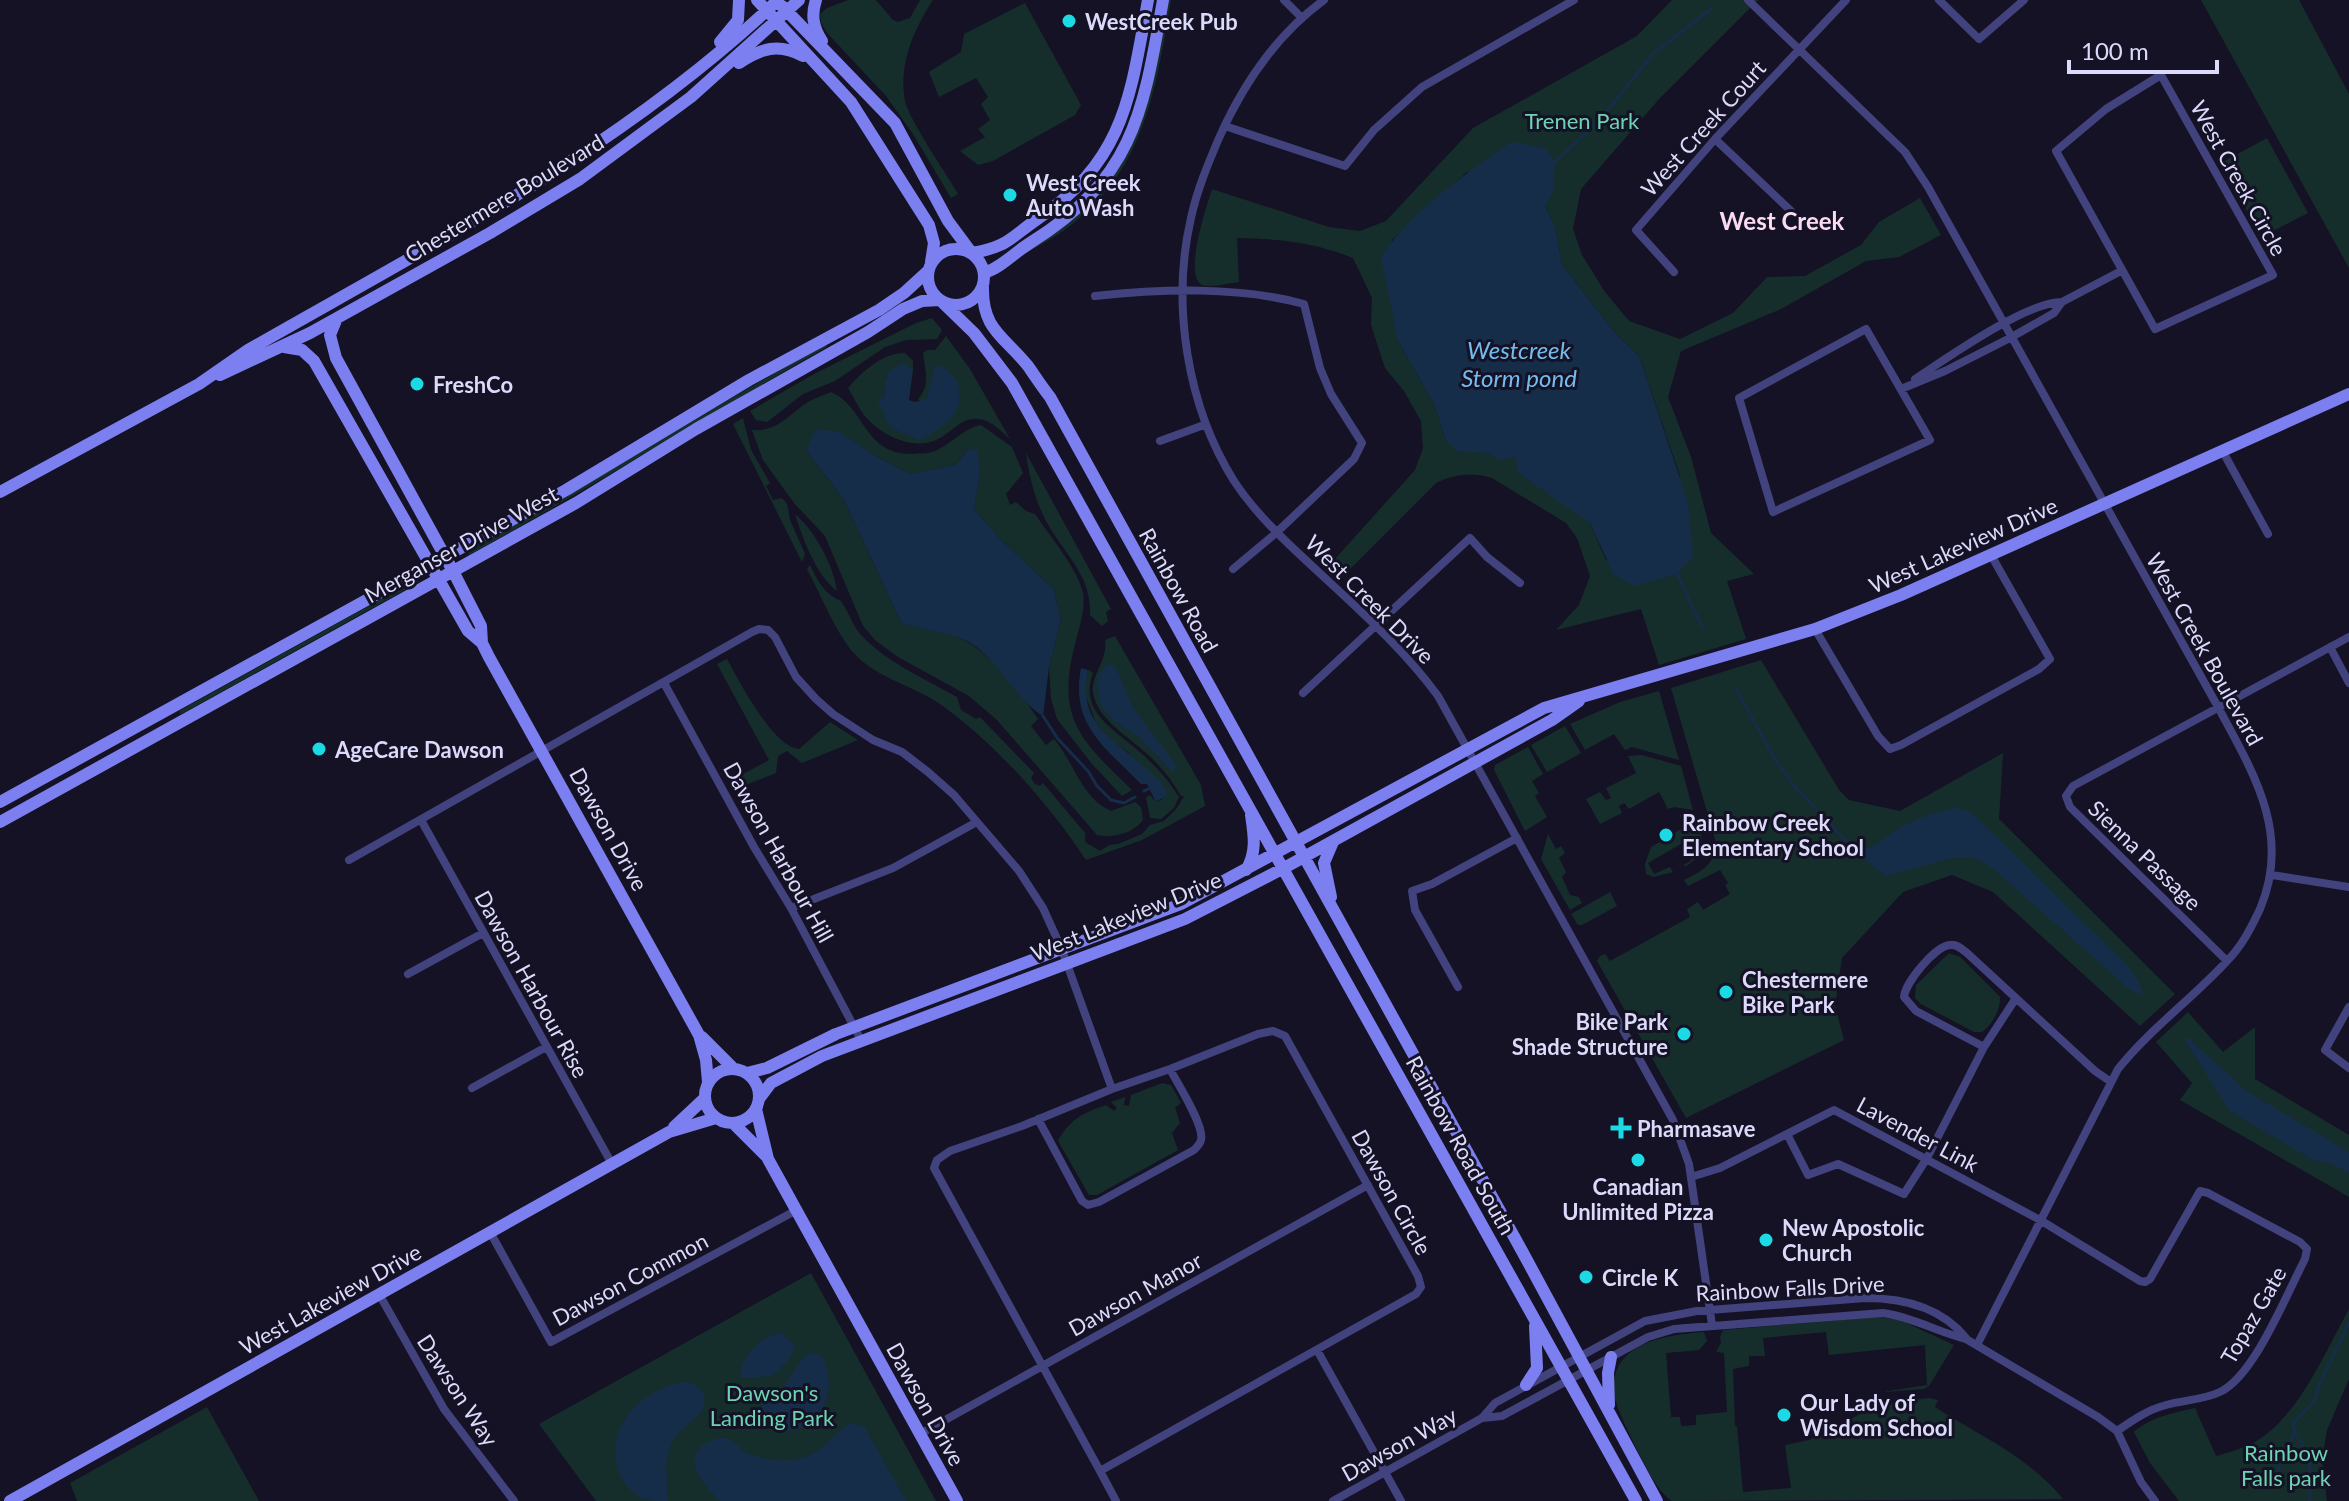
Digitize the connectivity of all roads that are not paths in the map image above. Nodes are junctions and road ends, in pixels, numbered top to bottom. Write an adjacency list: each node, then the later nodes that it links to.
1 (739, 0): 22 (street)
2 (757, 0): 15 (street)
3 (778, 0): 15 (street, Chestermere Boulevard); 16 (street)
4 (799, 0): 16 (street, Chestermere Boulevard)
5 (816, 0): 21 (street)
6 (1284, 0): 17 (street)
7 (1324, 0): 17 (street, West Creek Drive)
8 (1574, 0): 24 (street)
9 (1748, 0): 19 (street, West Creek Boulevard)
10 (1846, 0): 19 (street, West Creek Court)
11 (1939, 0): 12 (street)
12 (2024, 0)
13 (1147, 2): 14 (street); 25 (street)
14 (1162, 3): 26 (street)
15 (767, 10): 18 (street); 22 (street, Chestermere Boulevard)
16 (787, 11): 18 (street, Chestermere Boulevard); 21 (street)
17 (1301, 17): 24 (street, West Creek Drive)
18 (777, 21): 20 (street); 23 (street, Chestermere Boulevard)
19 (1799, 50): 27 (street, West Creek Court); 40 (street, West Creek Boulevard)
20 (812, 62): 23 (street); 30 (street)
21 (848, 75): 29 (street)
22 (678, 86): 43 (street, Chestermere Boulevard)
23 (691, 97): 39 (street, Chestermere Boulevard)
24 (1225, 126): 35 (street, West Creek Drive)
25 (1118, 130): 26 (street); 29 (street)
26 (1131, 136): 33 (street)
27 (1715, 139): 28 (street); 32 (street, West Creek Court)
28 (1791, 211)
29 (971, 252): 30 (street); 33 (street)
30 (930, 267): 37 (street); 56 (street, Merganser Drive West)
31 (2121, 271): 31 (street, West Creek Circle); 38 (street)
32 (1674, 272)
33 (984, 273): 34 (street)
34 (983, 287): 37 (street); 82 (street, Rainbow Road)
35 (1183, 292): 36 (street); 46 (street, West Creek Drive); 53 (street)
36 (1095, 296)
37 (940, 301): 59 (street, Merganser Drive West); 76 (street, Rainbow Road)
38 (2062, 302): 40 (street); 41 (street)
39 (337, 318): 42 (street, Chestermere Boulevard); 49 (street, Dawson Drive)
40 (2003, 325): 41 (street, West Creek Boulevard); 44 (street)
41 (2010, 338): 44 (street); 52 (street, West Creek Boulevard)
42 (284, 347): 43 (street, Chestermere Boulevard); 50 (street, Dawson Drive)
43 (199, 384): 51 (street, Chestermere Boulevard)
44 (1901, 389): 44 (street)
45 (2348, 397): 48 (street, West Lakeview Drive)
46 (1204, 425): 47 (street); 53 (street, West Creek Drive)
47 (1160, 441)
48 (2222, 450): 52 (street, West Lakeview Drive); 54 (street)
49 (399, 473): 50 (street); 56 (street, Dawson Drive)
50 (382, 482): 57 (street, Dawson Drive)
51 (0, 492)
52 (2104, 505): 55 (street, West Lakeview Drive); 71 (street, West Creek Boulevard)
53 (1276, 533): 58 (street); 62 (street, West Creek Drive)
54 (2268, 534)
55 (1991, 555): 63 (street, West Lakeview Drive); 63 (street)
56 (445, 557): 57 (street, Merganser Drive West); 59 (street, Dawson Drive)
57 (430, 566): 60 (street, Dawson Drive); 75 (street, Merganser Drive West)
58 (1233, 569)
59 (453, 571): 60 (street, Merganser Drive West); 65 (street, Dawson Drive)
60 (437, 580): 65 (street, Dawson Drive); 78 (street, Merganser Drive West)
61 (1520, 583): 62 (street)
62 (1375, 626): 69 (street); 72 (street, West Creek Drive)
63 (1815, 629): 70 (street, West Lakeview Drive)
64 (2349, 637): 66 (street)
65 (482, 643): 73 (street, Dawson Drive)
66 (2330, 647): 68 (street); 71 (street)
67 (664, 683): 73 (street); 79 (street); 90 (street, Dawson Harbour Hill)
68 (2349, 683)
69 (1303, 693)
70 (1581, 699): 72 (street, West Lakeview Drive); 74 (street, West Lakeview Drive)
71 (2218, 707): 88 (street, West Creek Boulevard); 94 (street, Sienna Passage)
72 (1468, 749): 74 (street, West Creek Drive); 82 (street, West Lakeview Drive)
73 (543, 751): 77 (street); 100 (street, Dawson Drive)
74 (1474, 762): 80 (street, West Creek Drive); 81 (street, West Lakeview Drive)
75 (0, 802)
76 (1250, 808): 83 (street, Rainbow Road South); 87 (street)
77 (421, 820): 85 (street); 92 (street, Dawson Harbour Rise)
78 (0, 822)
79 (975, 823): 90 (street); 93 (street)
80 (1517, 838): 96 (street); 122 (street, West Creek Drive)
81 (1334, 840): 84 (street, West Lakeview Drive); 91 (street)
82 (1295, 843): 83 (street, West Lakeview Drive); 84 (street, Rainbow Road)
83 (1276, 853): 86 (street, Rainbow Road South); 87 (street, West Lakeview Drive)
84 (1303, 857): 86 (street, West Lakeview Drive); 91 (street, Rainbow Road)
85 (349, 860)
86 (1284, 868): 93 (street, West Lakeview Drive); 129 (street, Rainbow Road South)
87 (1246, 870): 93 (street, West Lakeview Drive)
88 (2272, 875): 89 (street); 94 (street, West Creek Boulevard)
89 (2349, 887)
90 (791, 908): 99 (street, Dawson Harbour Hill)
91 (1337, 919): 134 (street, Rainbow Road South)
92 (483, 933): 95 (street); 102 (street, Dawson Harbour Rise)
93 (1064, 957): 99 (street, West Lakeview Drive); 101 (street, West Lakeview Drive); 111 (street)
94 (2227, 961): 109 (street, West Creek Boulevard)
95 (408, 974)
96 (1458, 987)
97 (2016, 998): 103 (street); 103 (street); 109 (street)
98 (2349, 1007): 105 (street)
99 (856, 1027): 101 (street, Dawson Harbour Hill); 107 (street, West Lakeview Drive)
100 (699, 1035): 104 (street, Dawson Drive); 108 (street, Dawson Drive)
101 (861, 1040): 113 (street, West Lakeview Drive)
102 (546, 1047): 110 (street); 121 (street, Dawson Harbour Rise)
103 (1984, 1047): 119 (street)
104 (733, 1068): 107 (street); 108 (street)
105 (2349, 1068)
106 (1170, 1069): 111 (street, Dawson Circle); 115 (street); 123 (street, Dawson Circle)
107 (747, 1073): 113 (street)
108 (708, 1082): 112 (street)
109 (2111, 1082): 125 (street, West Creek Boulevard)
110 (472, 1088)
111 (1112, 1089): 115 (street, Dawson Circle)
112 (705, 1098): 114 (street); 117 (street, West Lakeview Drive)
113 (757, 1104): 116 (street); 120 (street, Dawson Drive)
114 (716, 1118): 116 (street); 117 (street, West Lakeview Drive)
115 (1038, 1119): 137 (street, Dawson Circle)
116 (733, 1123): 120 (street, Dawson Drive)
117 (669, 1132): 121 (street, West Lakeview Drive)
118 (1787, 1134): 119 (street, Lavender Link); 119 (street); 122 (street, Lavender Link)
119 (1927, 1158): 125 (street, Lavender Link)
120 (768, 1159): 124 (street, Dawson Drive)
121 (612, 1164): 126 (street, West Lakeview Drive)
122 (1691, 1177): 128 (street, West Creek Drive)
123 (1368, 1185): 133 (street, Dawson Circle); 137 (street, Dawson Manor)
124 (795, 1211): 126 (street, Dawson Common); 144 (street, Dawson Drive)
125 (2040, 1220): 132 (street, West Creek Boulevard); 143 (street, Topaz Gate)
126 (490, 1232): 127 (street, West Lakeview Drive)
127 (379, 1294): 147 (street, West Lakeview Drive); 148 (street, Dawson Way)
128 (1710, 1310): 130 (street, West Creek Drive); 131 (street, Rainbow Falls Drive); 134 (street, Rainbow Falls Drive)
129 (1534, 1318): 136 (street, Rainbow Road South); 140 (street)
130 (1712, 1325): 131 (street, Rainbow Falls Drive); 135 (street, Rainbow Falls Drive)
131 (1966, 1339): 132 (street, Rainbow Falls Drive)
132 (1977, 1345): 143 (street, Rainbow Falls Drive)
133 (1317, 1350): 145 (street, Dawson Circle); 146 (street)
134 (1579, 1356): 136 (street, Rainbow Falls Drive); 138 (street, Rainbow Road South)
135 (1611, 1357): 138 (street, Rainbow Falls Drive); 141 (street)
136 (1563, 1364): 139 (street, Rainbow Road South); 140 (street, Dawson Way)
137 (1041, 1366): 144 (street, Dawson Manor); 145 (street, Dawson Circle)
138 (1587, 1370): 139 (street, Rainbow Falls Drive); 141 (street, Rainbow Road South)
139 (1571, 1378): 142 (street, Dawson Way); 153 (street, Rainbow Road South)
140 (1526, 1385): 142 (street, Dawson Way)
141 (1609, 1412): 154 (street, Rainbow Road South)
142 (1482, 1418): 146 (street, Dawson Way)
143 (2117, 1431): 155 (street)
144 (920, 1434): 149 (street, Dawson Drive)
145 (1100, 1471): 150 (street, Dawson Circle)
146 (1385, 1472): 151 (street, Dawson Way); 152 (street)
147 (10, 1501)
148 (514, 1501)
149 (957, 1501)
150 (1116, 1501)
151 (1333, 1501)
152 (1401, 1501)
153 (1636, 1501)
154 (1657, 1501)
155 (2155, 1501)

